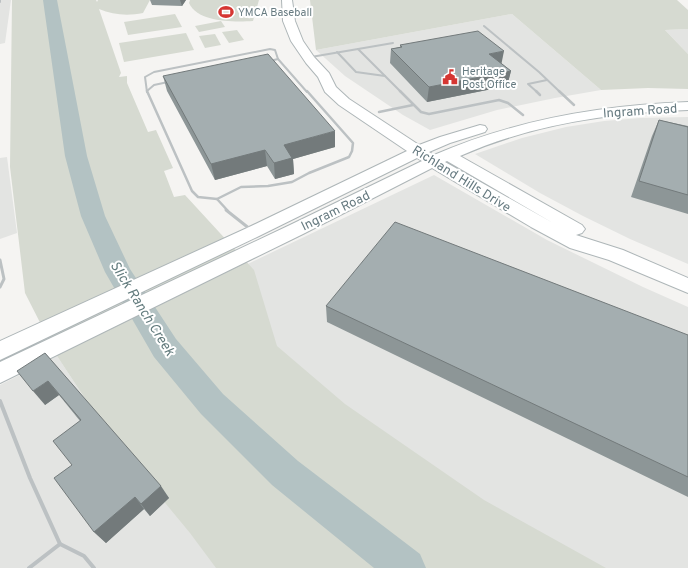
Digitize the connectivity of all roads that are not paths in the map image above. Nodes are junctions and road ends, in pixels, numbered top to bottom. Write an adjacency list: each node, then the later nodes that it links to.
1 (287, 0): 6 (main road, Richland Hills Drive)
2 (484, 26): 11 (lane)
3 (393, 43): 4 (lane)
4 (358, 49): 5 (lane); 10 (lane)
5 (337, 52): 6 (lane); 10 (lane)
6 (309, 58): 9 (main road, Richland Hills Drive)
7 (278, 59): 8 (lane); 13 (lane); 22 (lane)
8 (270, 61)
9 (324, 76): 19 (main road, Richland Hills Drive); 21 (main road, Richland Hills Drive)
10 (385, 76): 16 (lane)
11 (547, 80): 14 (lane); 18 (lane)
12 (170, 82): 13 (lane)
13 (147, 92): 22 (lane)
14 (540, 95)
15 (688, 97): 18 (main road, Ingram Road)
16 (413, 104): 19 (lane); 20 (lane)
17 (688, 106): 18 (main road, Ingram Road)
18 (579, 110): 20 (main road, Ingram Road); 21 (main road, Ingram Road)
19 (379, 112): 21 (main road, Richland Hills Drive)
20 (524, 115): 21 (main road, Ingram Road)
21 (433, 153): 23 (main road, Ingram Road); 25 (main road, Richland Hills Drive)
22 (217, 199): 23 (lane)
23 (259, 238): 27 (main road, Ingram Road)
24 (0, 260): 26 (lane)
25 (688, 286)
26 (0, 287)
27 (53, 336): 28 (main road, Ingram Road); 29 (main road, Ingram Road)
28 (0, 351)
29 (0, 373)
30 (0, 401): 31 (lane)
31 (60, 544): 32 (lane); 33 (lane)
32 (29, 568)
33 (94, 568)

